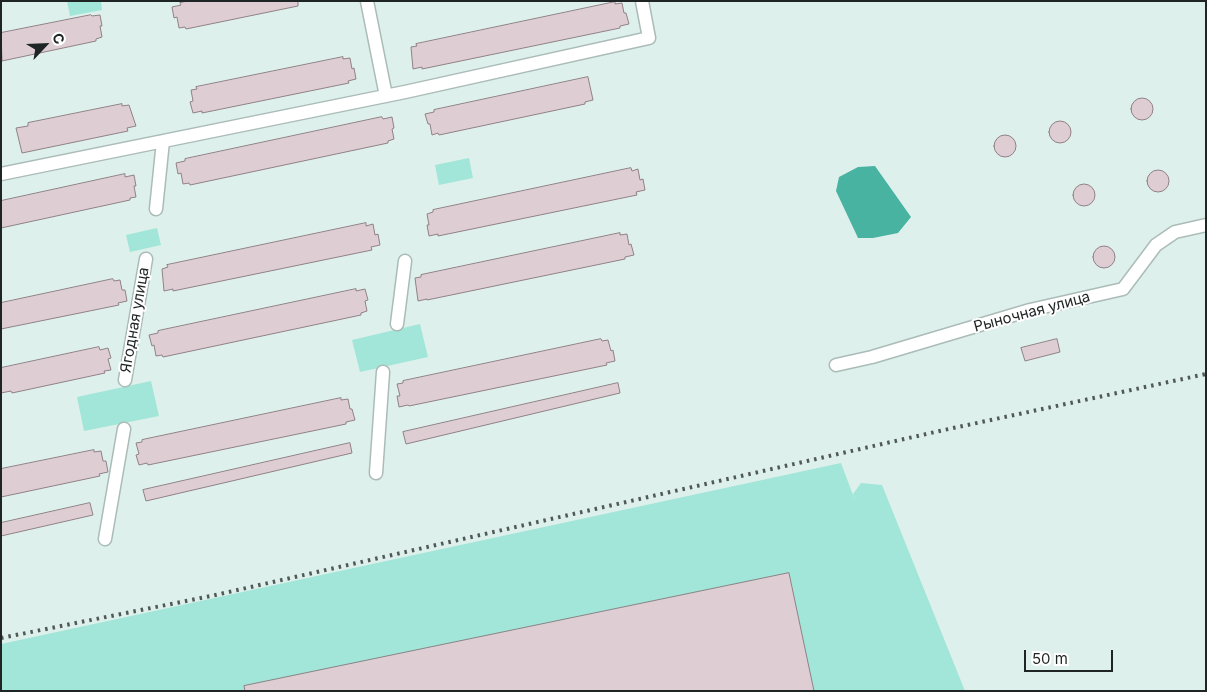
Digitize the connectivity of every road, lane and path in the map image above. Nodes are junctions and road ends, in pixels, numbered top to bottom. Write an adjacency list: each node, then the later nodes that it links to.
1 (367, 1): 3 (street)
2 (642, 1): 3 (street)
3 (386, 96): 4 (street)
4 (163, 141): 5 (street); 6 (street)
5 (1, 174)
6 (156, 209)
7 (1206, 226): 11 (street, Рыночная улица)
8 (146, 259): 13 (street, Ягодная улица)
9 (405, 261): 10 (street)
10 (397, 324)
11 (836, 365)
12 (383, 372): 15 (street)
13 (125, 380)
14 (124, 428): 16 (street)
15 (376, 473)
16 (105, 539)

